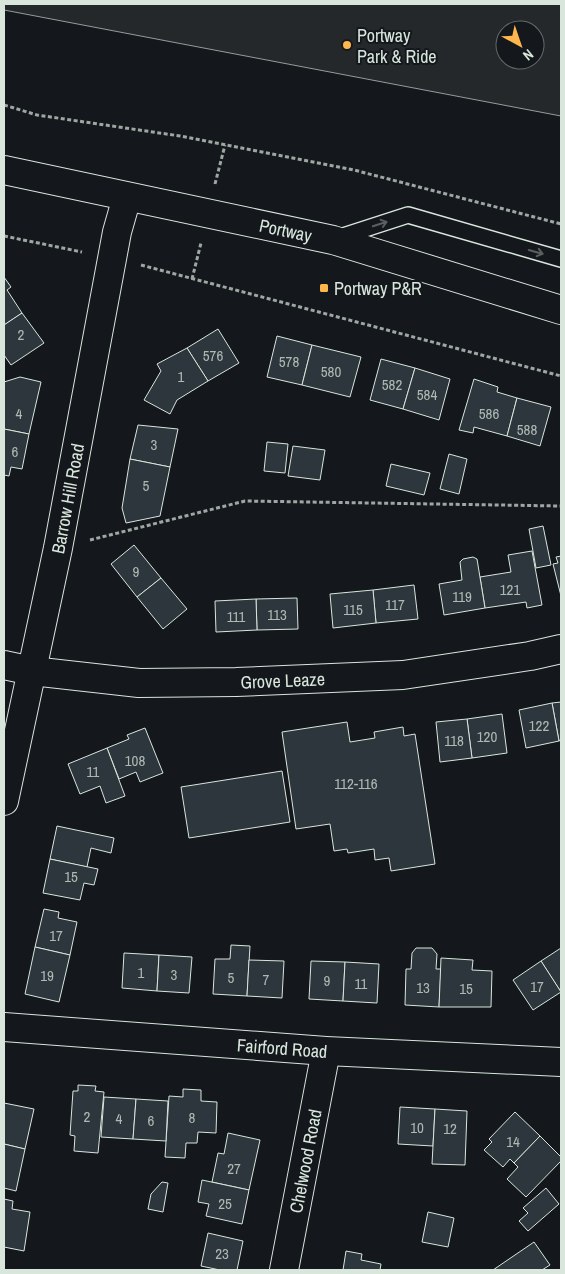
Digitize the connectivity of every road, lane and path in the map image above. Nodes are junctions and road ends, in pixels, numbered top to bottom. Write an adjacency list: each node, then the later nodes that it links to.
1 (4, 105): 4 (path)
2 (4, 170): 3 (main road, Portway)
3 (127, 197): 6 (main road, Portway); 7 (main road, Barrow Hill Road)
4 (561, 224)
5 (4, 236): 7 (path)
6 (334, 240): 8 (lane, one-way to 8); 9 (main road, Portway)
7 (112, 258): 10 (path); 12 (main road, Barrow Hill Road)
8 (561, 259)
9 (561, 310)
10 (561, 376)
11 (561, 506): 12 (path)
12 (58, 548): 15 (main road, Barrow Hill Road)
13 (561, 649): 15 (main road, Grove Leaze)
14 (4, 665): 15 (main road, Grove Leaze)
15 (32, 671): 16 (main road, Barrow Hill Road)
16 (4, 800)
17 (4, 1027): 18 (main road, Fairford Road)
18 (326, 1051): 19 (main road, Fairford Road); 20 (main road, Chelwood Road)
19 (561, 1062)
20 (284, 1270)

